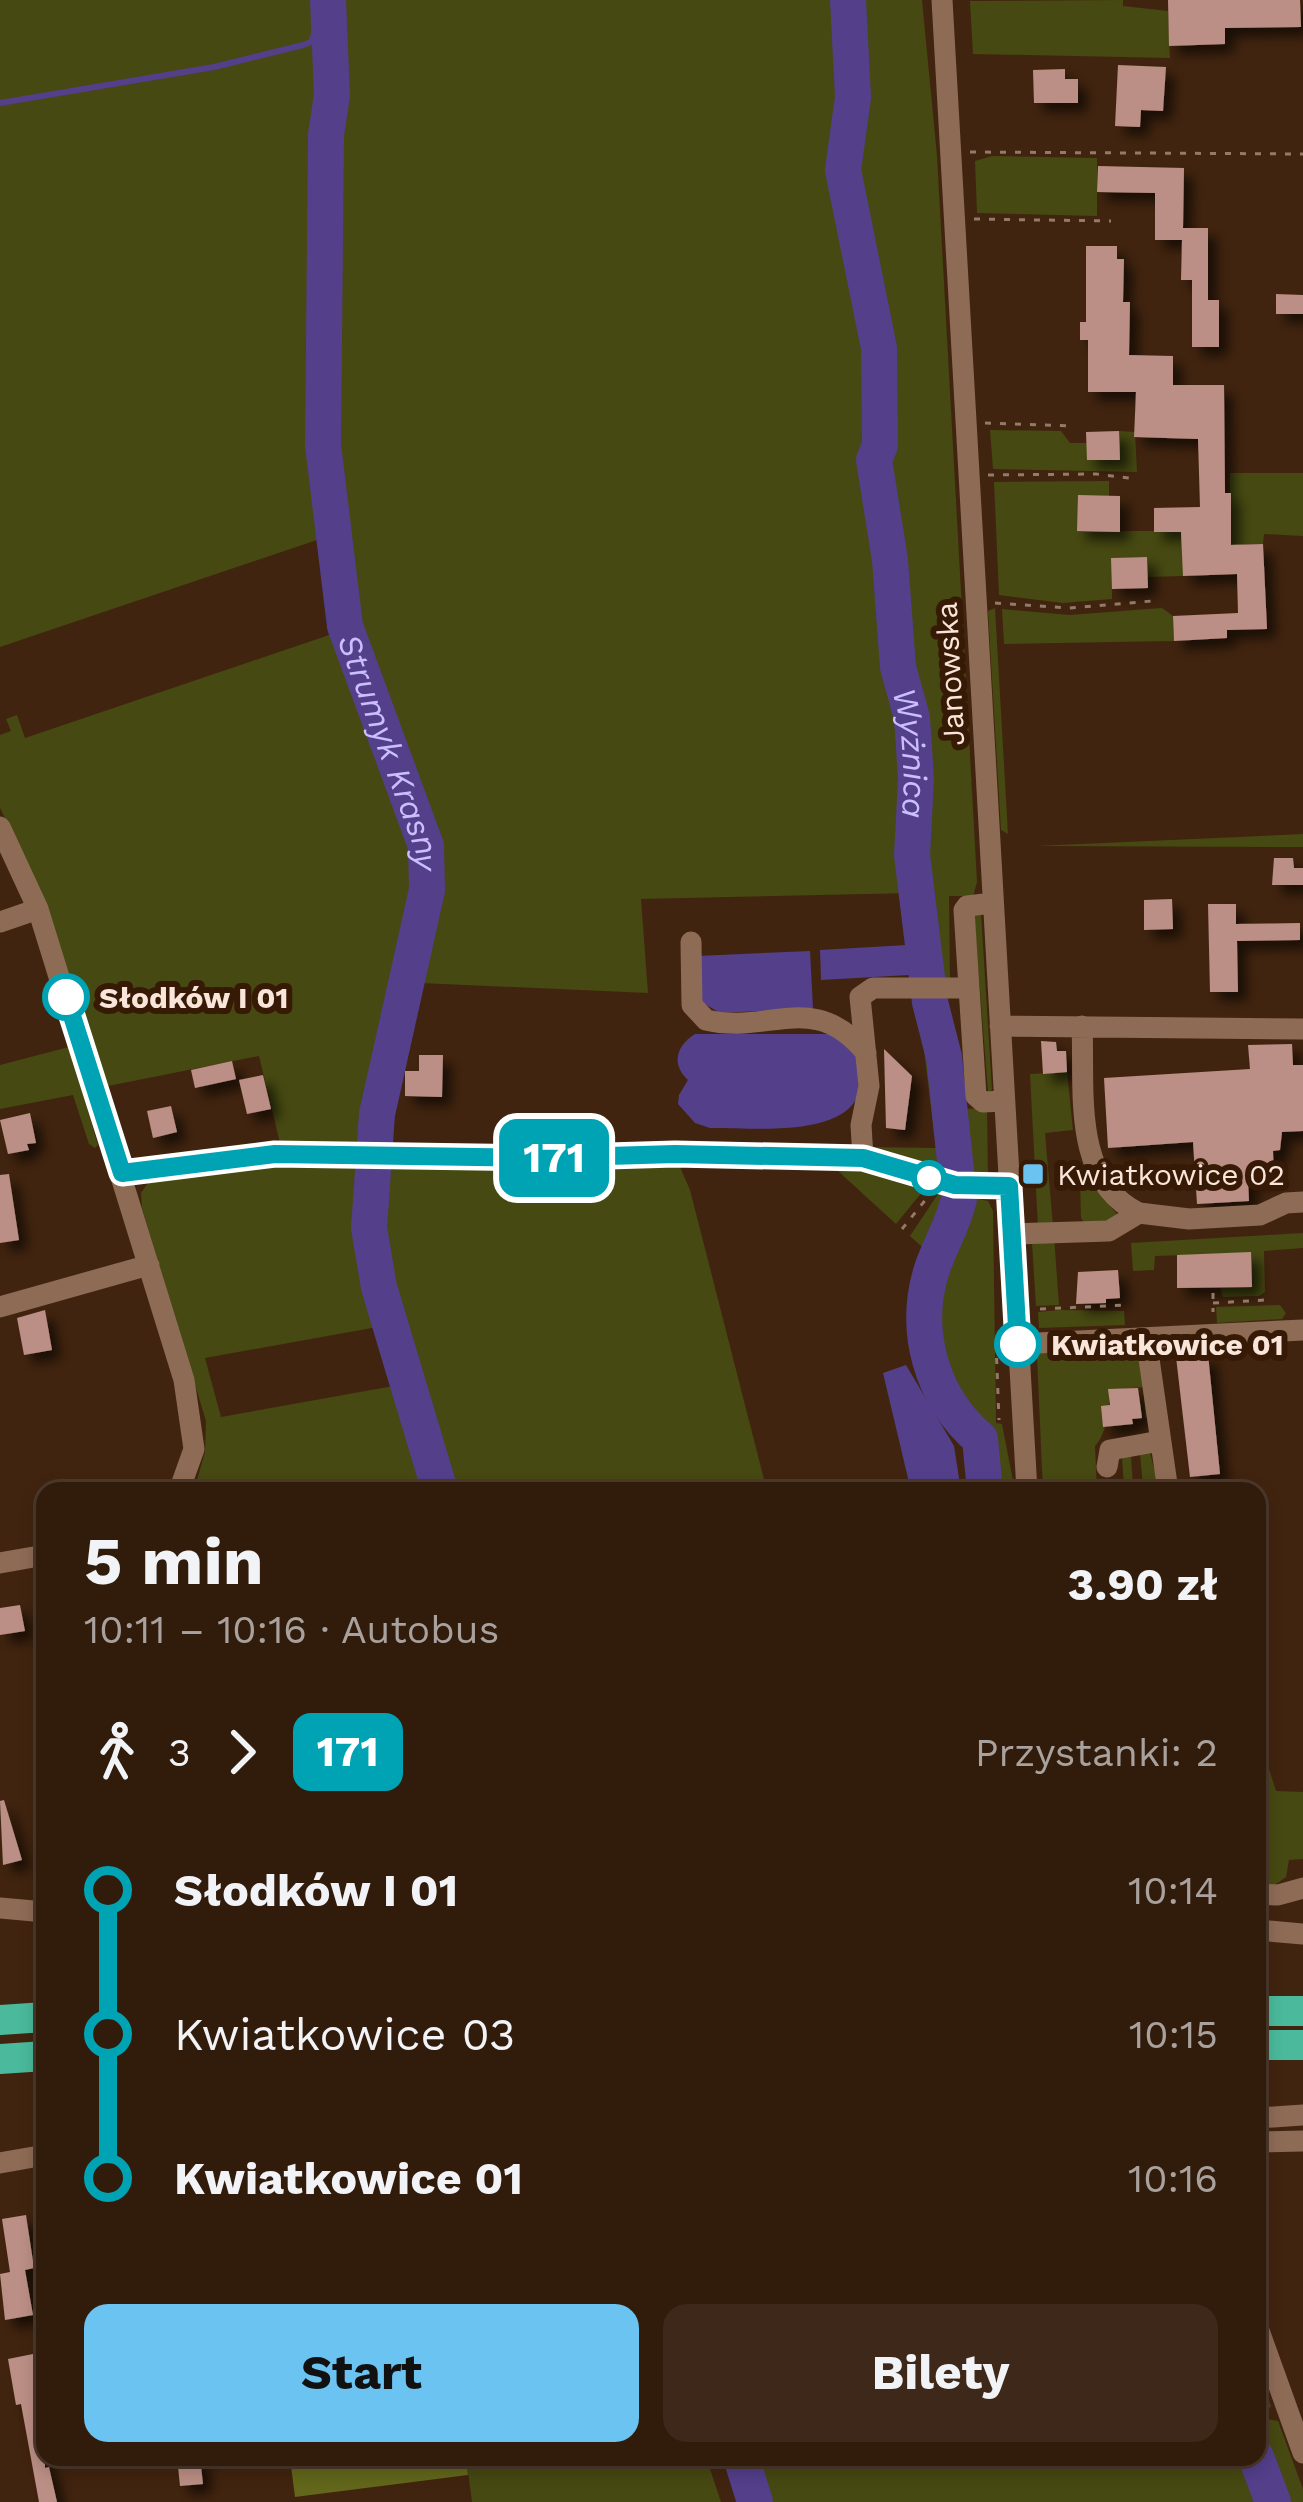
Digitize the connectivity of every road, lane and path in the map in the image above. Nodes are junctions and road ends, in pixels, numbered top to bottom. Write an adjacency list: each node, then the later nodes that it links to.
1 (942, 0): 2 (street, Janowska)
2 (950, 154): 3 (path); 4 (street, Janowska)
3 (1303, 154)
4 (954, 217): 5 (path); 6 (street, Janowska)
5 (1112, 221)
6 (966, 422): 7 (path); 8 (street, Janowska)
7 (1071, 426)
8 (968, 476): 9 (path); 11 (street, Janowska)
9 (1136, 479)
10 (1152, 601): 11 (path)
11 (976, 603): 13 (street, Janowska)
12 (0, 827): 14 (street)
13 (993, 903): 17 (street); 18 (street, Janowska)
14 (38, 909): 15 (street); 24 (street)
15 (0, 922)
16 (691, 942): 21 (street)
17 (957, 988): 21 (street); 22 (street)
18 (1000, 1026): 19 (street); 22 (street, Janowska)
19 (1082, 1026): 20 (street); 28 (street)
20 (1303, 1029)
21 (866, 1054): 23 (street)
22 (1004, 1100): 26 (street, Janowska)
23 (863, 1158): 24 (street); 25 (street)
24 (122, 1173): 31 (street)
25 (939, 1182): 26 (street); 29 (path)
26 (1009, 1186): 30 (street, Janowska)
27 (1303, 1202): 28 (street)
28 (1139, 1214): 30 (street)
29 (902, 1229)
30 (1012, 1234): 41 (street, Janowska)
31 (149, 1265): 36 (street); 44 (street)
32 (1213, 1293): 34 (path)
33 (1265, 1300): 34 (path)
34 (1213, 1303): 38 (path)
35 (1128, 1305): 37 (path)
36 (0, 1306)
37 (1041, 1309)
38 (1214, 1320)
39 (1303, 1330): 40 (street)
40 (1146, 1338): 41 (street); 42 (street)
41 (1018, 1344): 45 (street, Janowska)
42 (1160, 1442): 43 (street); 46 (street)
43 (1107, 1467)
44 (182, 1482)
45 (1026, 1482)
46 (1167, 1482)
47 (36, 1557): 48 (street)
48 (0, 1563)
49 (1303, 1888): 50 (street)
50 (1266, 1894)
51 (0, 1908): 52 (street)
52 (36, 1911)
53 (1266, 1931): 54 (street)
54 (1303, 1934)
55 (1266, 2011): 56 (highway)
56 (1303, 2011)
57 (36, 2018): 58 (highway)
58 (0, 2020)
59 (1266, 2045): 60 (highway)
60 (1303, 2045)
61 (36, 2057): 62 (highway)
62 (0, 2059)
63 (1303, 2115): 64 (street)
64 (1266, 2117)
65 (1303, 2141): 66 (street)
66 (1266, 2142)
67 (36, 2157): 68 (street)
68 (0, 2163)
69 (1266, 2351): 70 (street)
70 (1303, 2453)

